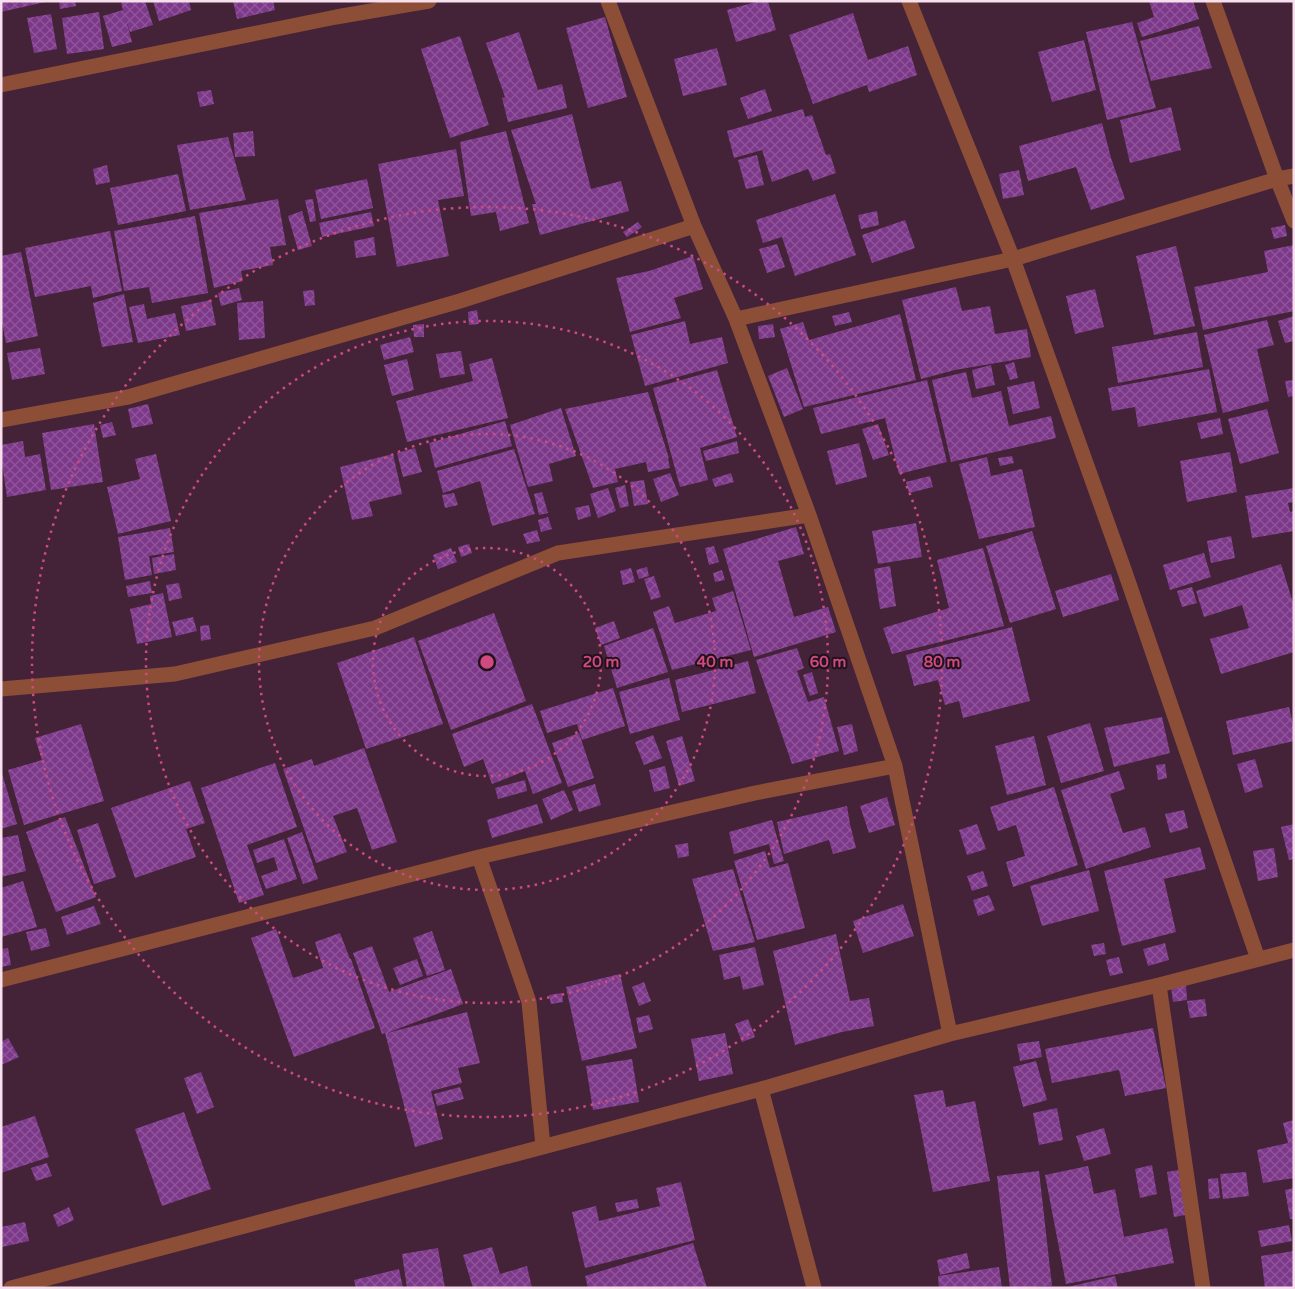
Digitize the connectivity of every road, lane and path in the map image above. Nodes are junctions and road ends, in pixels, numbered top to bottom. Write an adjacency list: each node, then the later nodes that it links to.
1 (429, 1): 5 (street)
2 (608, 1): 9 (street)
3 (909, 1): 10 (street)
4 (1213, 1): 7 (street)
5 (1, 85)
6 (1294, 176): 7 (street)
7 (1277, 179): 8 (street); 10 (street)
8 (1294, 221)
9 (694, 226): 11 (street); 12 (street)
10 (1013, 259): 11 (street); 18 (street)
11 (736, 319): 13 (street)
12 (1, 420)
13 (809, 515): 14 (street); 15 (street)
14 (1, 689)
15 (895, 766): 16 (street); 21 (street)
16 (479, 857): 19 (street); 23 (street)
17 (1294, 950): 18 (street)
18 (1258, 959): 20 (street)
19 (1, 980)
20 (1159, 985): 21 (street); 26 (street)
21 (950, 1034): 22 (street)
22 (761, 1089): 23 (street); 25 (street)
23 (542, 1146): 24 (street)
24 (11, 1288)
25 (814, 1288)
26 (1203, 1288)

